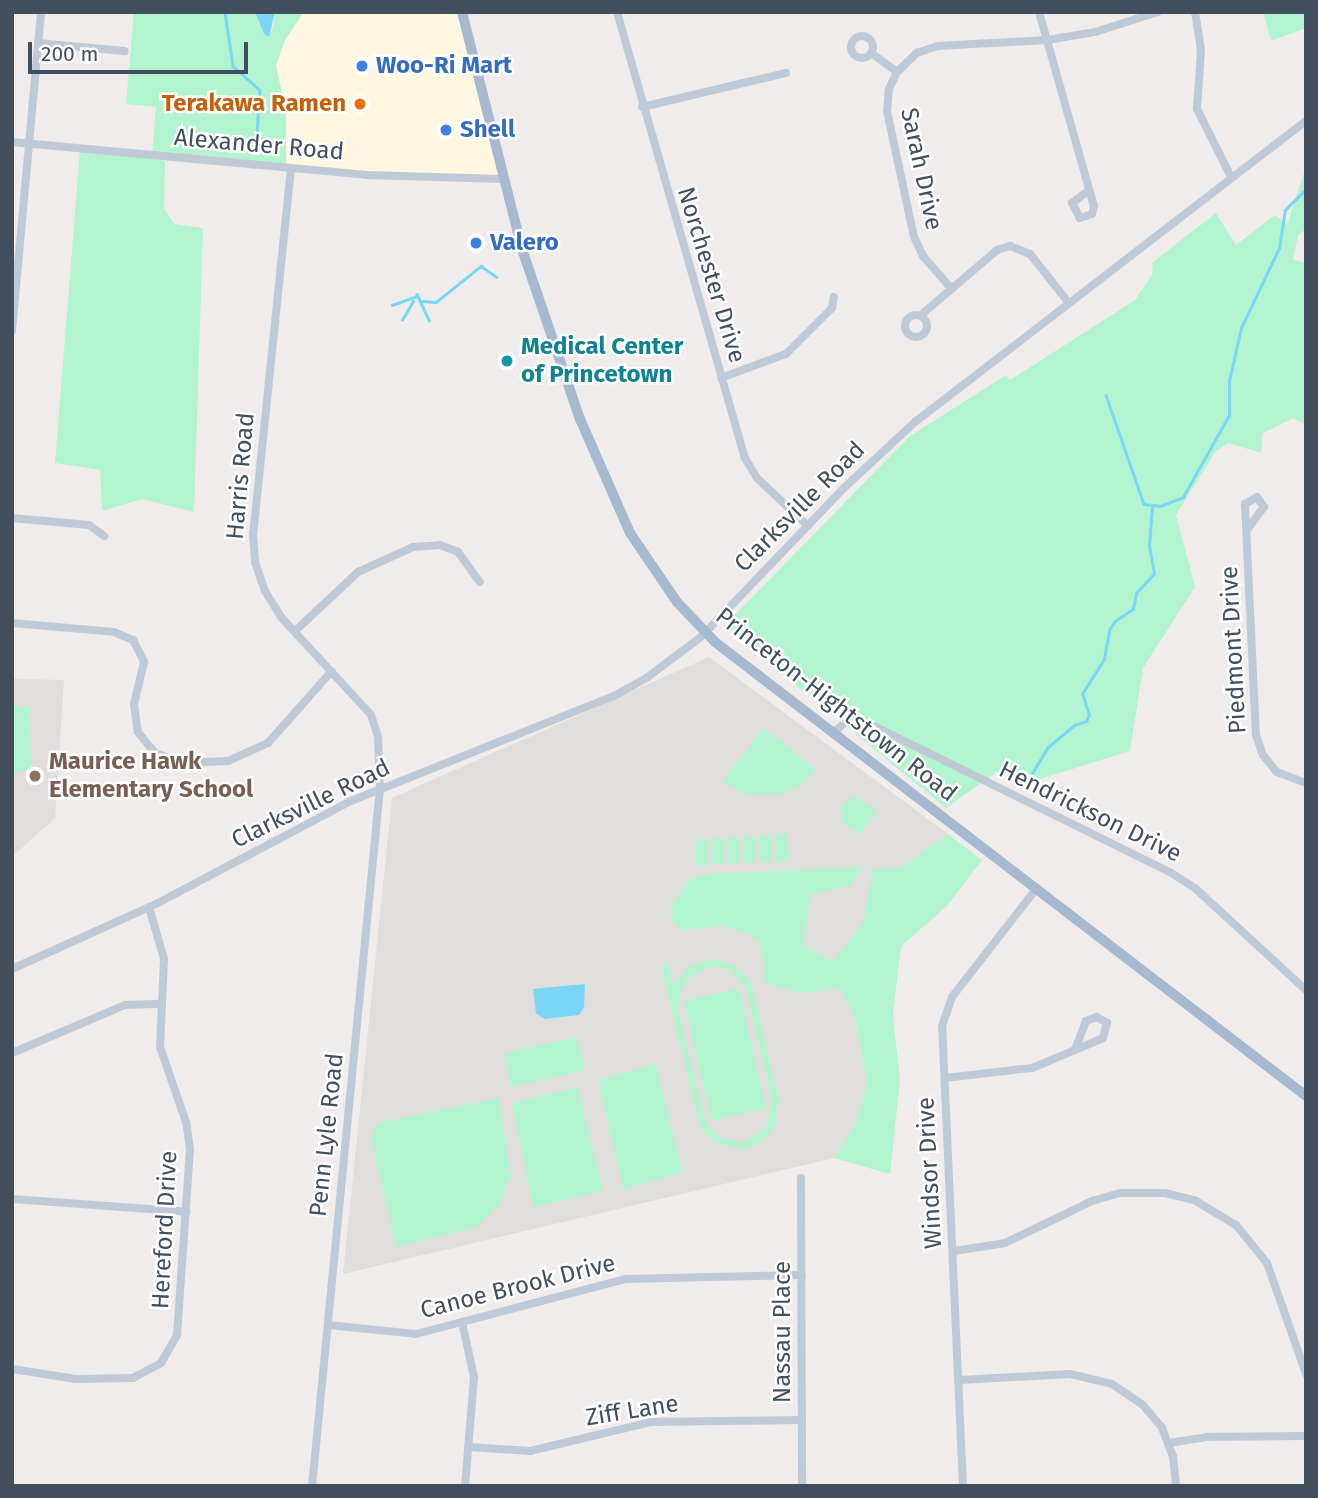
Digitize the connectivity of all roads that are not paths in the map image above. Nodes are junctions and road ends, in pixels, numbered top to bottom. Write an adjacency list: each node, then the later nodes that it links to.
1 (41, 12): 8 (street)
2 (462, 12): 19 (main road, Princeton-Hightstown Road)
3 (617, 12): 13 (street, Norchester Drive)
4 (1039, 12): 7 (street)
5 (1158, 12): 7 (street)
6 (1195, 12): 18 (street)
7 (1047, 40): 11 (street); 20 (street)
8 (38, 43): 9 (street); 16 (street)
9 (125, 51)
10 (871, 53): 11 (street)
11 (897, 72): 21 (street, Sarah Drive)
12 (786, 74): 13 (street)
13 (642, 107): 26 (street, Norchester Drive)
14 (1306, 121): 18 (street, Clarksville Road)
15 (12, 142): 16 (street, Alexander Road)
16 (30, 144): 17 (street, Alexander Road); 25 (street)
17 (291, 168): 19 (street, Alexander Road); 33 (street, Harris Road)
18 (1231, 177): 23 (street, Clarksville Road)
19 (503, 179): 34 (main road, Princeton-Hightstown Road)
20 (1089, 190): 20 (street)
21 (950, 287): 23 (street); 24 (street)
22 (834, 297): 26 (street)
23 (1068, 302): 28 (street, Clarksville Road)
24 (920, 316)
25 (12, 331)
26 (721, 378): 28 (street, Norchester Drive)
27 (12, 518): 30 (street)
28 (808, 526): 34 (street, Clarksville Road)
29 (1247, 530): 37 (street, Piedmont Drive)
30 (104, 536)
31 (480, 582): 33 (street)
32 (12, 623): 35 (street)
33 (295, 631): 35 (street, Harris Road)
34 (705, 632): 36 (main road, Princeton-Hightstown Road); 38 (street, Clarksville Road)
35 (332, 671): 38 (street, Harris Road)
36 (834, 732): 39 (main road, Princeton-Hightstown Road); 42 (street, Hendrickson Drive)
37 (1306, 783)
38 (380, 788): 40 (street, Clarksville Road); 56 (street, Penn Lyle Road)
39 (1037, 888): 46 (street, Windsor Drive); 47 (main road, Princeton-Hightstown Road)
40 (149, 907): 41 (street, Clarksville Road); 43 (street, Hereford Drive)
41 (12, 969)
42 (1306, 990)
43 (160, 1004): 45 (street); 52 (street, Hereford Drive)
44 (1075, 1050): 44 (street); 46 (street)
45 (12, 1053)
46 (944, 1078): 53 (street, Windsor Drive)
47 (1291, 1084): 48 (street); 49 (main road, Princeton-Hightstown Road)
48 (1306, 1089)
49 (1306, 1096)
50 (801, 1178): 54 (street, Nassau Place)
51 (12, 1199): 52 (street)
52 (187, 1212): 57 (street, Hereford Drive)
53 (954, 1251): 58 (street); 59 (street, Windsor Drive)
54 (802, 1275): 55 (street, Canoe Brook Drive); 60 (street, Nassau Place)
55 (462, 1322): 56 (street, Canoe Brook Drive); 63 (street)
56 (328, 1325): 64 (street, Penn Lyle Road)
57 (12, 1369)
58 (1306, 1374)
59 (960, 1380): 62 (street); 67 (street, Windsor Drive)
60 (802, 1420): 63 (street, Ziff Lane); 66 (street, Nassau Place)
61 (1306, 1436): 62 (street)
62 (1169, 1443): 68 (street)
63 (469, 1447): 65 (street)
64 (312, 1486)
65 (465, 1486)
66 (802, 1486)
67 (963, 1486)
68 (1176, 1486)

